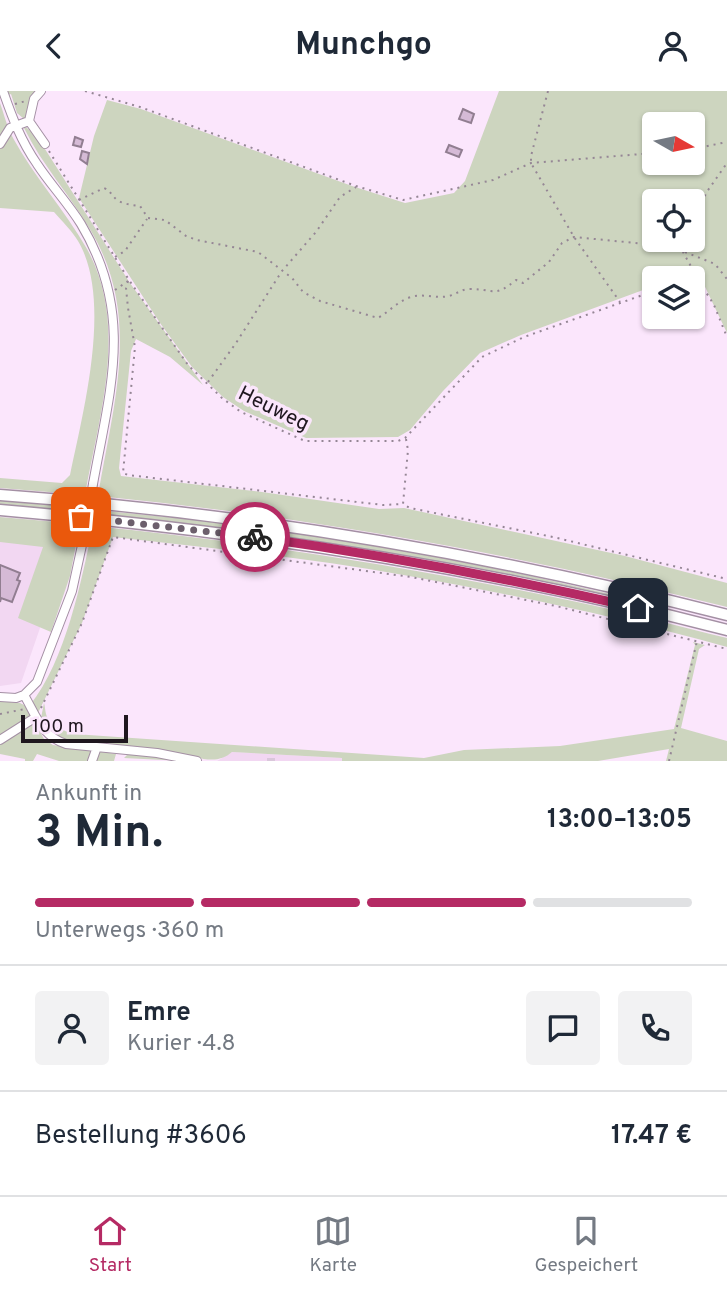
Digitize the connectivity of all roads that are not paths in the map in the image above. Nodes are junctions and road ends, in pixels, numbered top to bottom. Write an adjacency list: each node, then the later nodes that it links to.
1 (3, 91): 4 (street)
2 (41, 91): 3 (street)
3 (29, 121): 4 (street); 6 (street)
4 (15, 126): 5 (street); 11 (street, bridge)
5 (0, 144)
6 (45, 144)
7 (0, 495): 9 (highway)
8 (0, 510): 10 (highway)
9 (727, 615)
10 (727, 630)
11 (24, 695): 12 (street); 13 (street)
12 (0, 697)
13 (36, 717): 14 (street); 15 (street)
14 (0, 740)
15 (97, 747): 16 (street); 17 (street)
16 (92, 761)
17 (197, 761)

